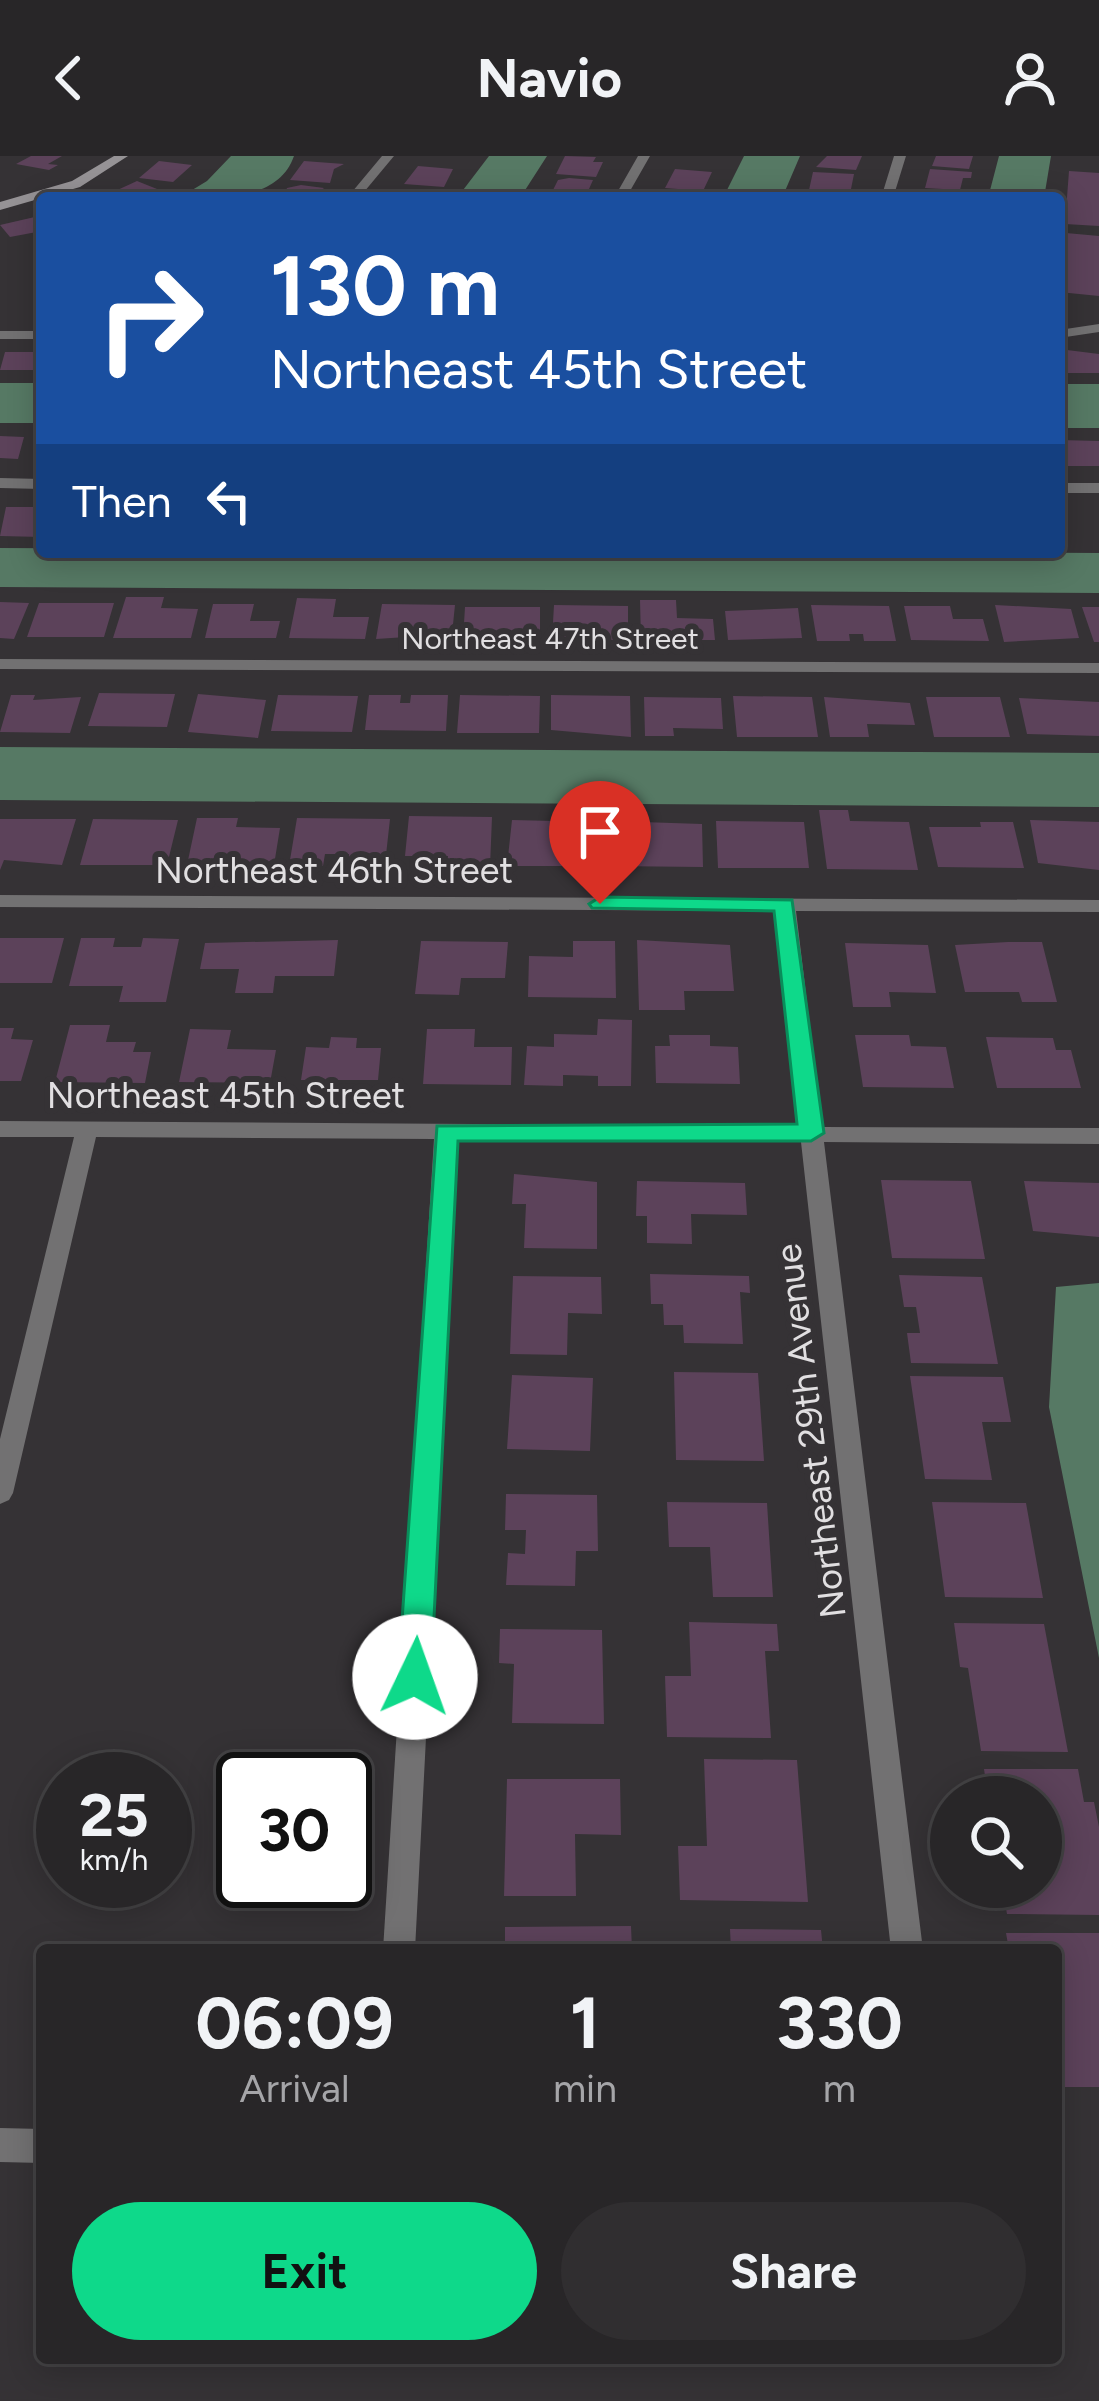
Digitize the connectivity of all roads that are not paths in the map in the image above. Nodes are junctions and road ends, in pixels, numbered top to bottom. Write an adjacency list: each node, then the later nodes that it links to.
1 (122, 156): 5 (street)
2 (388, 156): 6 (street)
3 (644, 156): 7 (street)
4 (900, 156): 8 (street)
5 (48, 192)
6 (358, 192)
7 (623, 192)
8 (888, 192)
9 (36, 196): 10 (street)
10 (0, 206)
11 (1099, 328): 12 (street)
12 (1065, 333)
13 (0, 335): 14 (street)
14 (36, 335)
15 (0, 483): 16 (street)
16 (36, 484)
17 (1065, 488): 18 (street)
18 (1099, 488)
19 (0, 664): 20 (street, Northeast 47th Street)
20 (1099, 668)
21 (0, 901): 22 (street, Northeast 46th Street)
22 (784, 904): 23 (street, Northeast 46th Street); 27 (street, Northeast 29th Avenue)
23 (1099, 906)
24 (0, 1130): 25 (street, Northeast 45th Street)
25 (87, 1130): 26 (street, Northeast 45th Street); 29 (street)
26 (446, 1132): 27 (street, Northeast 45th Street); 30 (street)
27 (811, 1133): 28 (street, Northeast 45th Street); 31 (street, Northeast 29th Avenue)
28 (1099, 1136)
29 (0, 1493)
30 (399, 1944)
31 (907, 1944)
32 (0, 2145): 33 (street)
33 (36, 2146)

